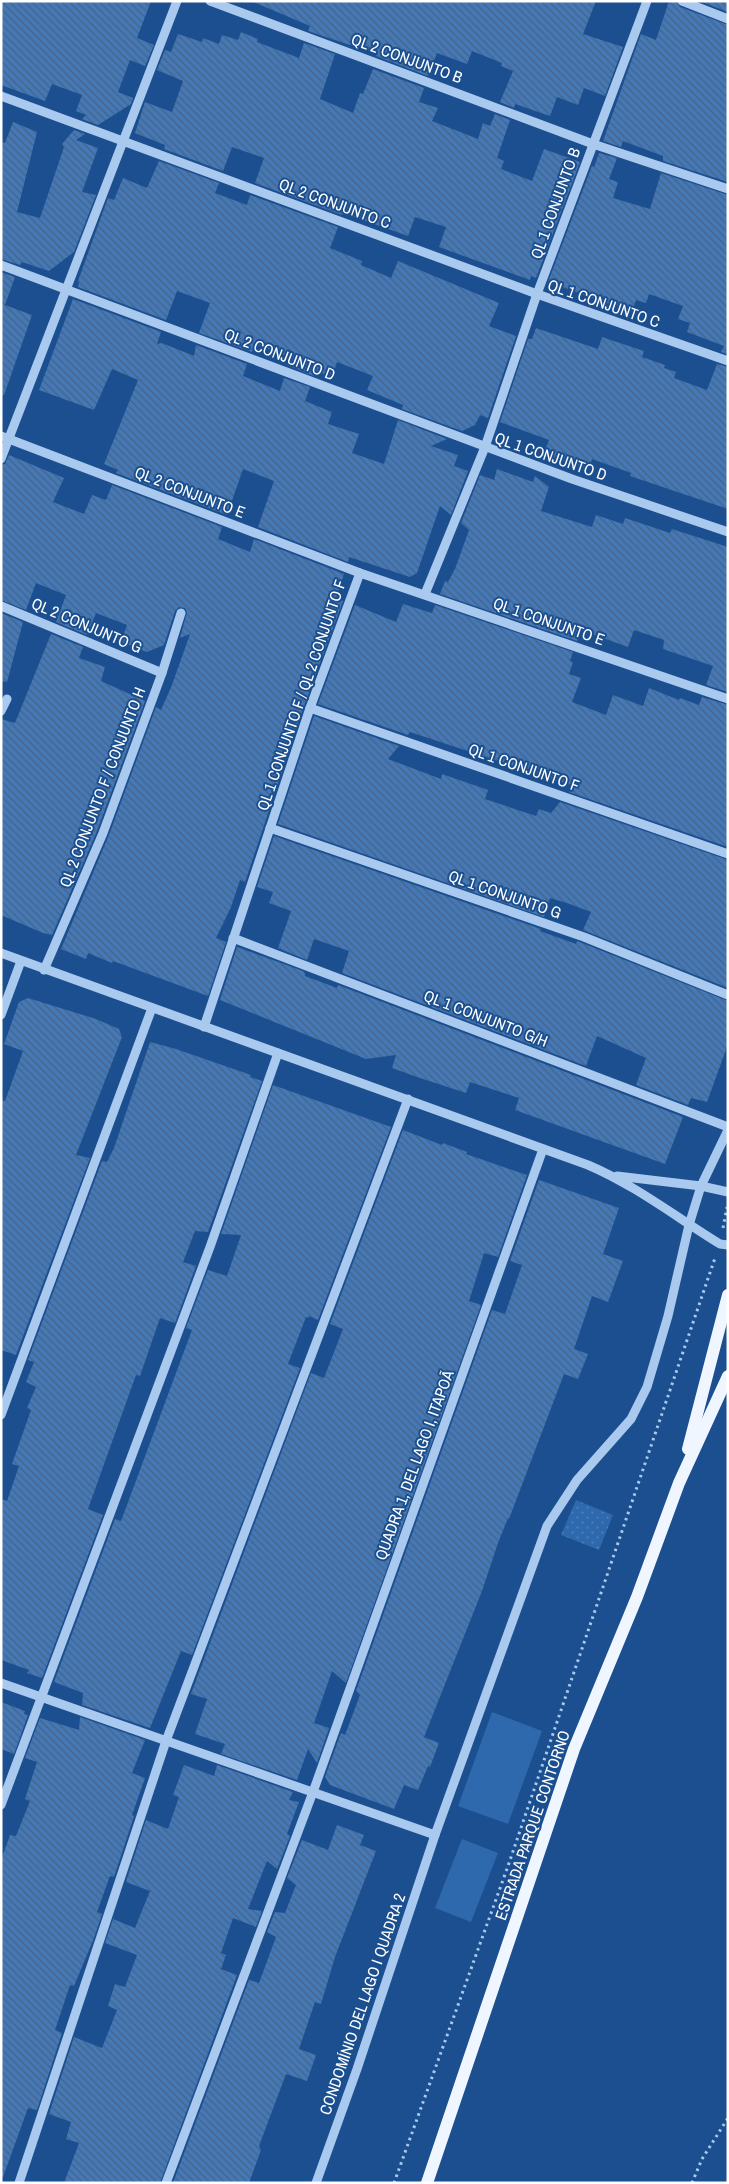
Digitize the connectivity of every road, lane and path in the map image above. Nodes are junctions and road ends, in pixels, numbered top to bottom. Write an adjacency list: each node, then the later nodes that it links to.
1 (177, 1): 7 (street)
2 (210, 1): 8 (street, QL 2 CONJUNTO B)
3 (647, 1): 8 (street)
4 (682, 1): 5 (street)
5 (728, 19)
6 (1, 96): 7 (street, QL 2 CONJUNTO C)
7 (122, 140): 11 (street); 12 (street, QL 2 CONJUNTO C)
8 (593, 144): 9 (street, QL 1 CONJUNTO B); 12 (street, QL 1 CONJUNTO B)
9 (728, 190)
10 (1, 265): 11 (street, QL 2 CONJUNTO D)
11 (65, 288): 14 (street); 15 (street, QL 2 CONJUNTO D)
12 (537, 294): 13 (street, QL 1 CONJUNTO C); 15 (street, QL 1 CONJUNTO C)
13 (728, 361)
14 (5, 437): 16 (street); 18 (street, QL 2 CONJUNTO E)
15 (485, 447): 17 (street, QL 1 CONJUNTO D); 19 (street, QL 1 CONJUNTO D)
16 (1, 459)
17 (728, 532)
18 (360, 573): 19 (street, QL 1 CONJUNTO E); 25 (street, QL 1 CONJUNTO F / QL 2 CONJUNTO F)
19 (425, 594): 24 (street, QL 1 CONJUNTO E)
20 (1, 606): 22 (street, QL 2 CONJUNTO G)
21 (181, 613): 22 (street, QL 2 CONJUNTO F / CONJUNTO H)
22 (162, 673): 32 (street, QL 2 CONJUNTO F / CONJUNTO H)
23 (6, 699): 26 (street)
24 (728, 699)
25 (310, 708): 27 (street, QL 1 CONJUNTO F / QL 2 CONJUNTO F); 28 (street, QL 1 CONJUNTO F)
26 (1, 711)
27 (270, 828): 29 (street, QL 1 CONJUNTO F / QL 2 CONJUNTO F); 33 (street, QL 1 CONJUNTO G)
28 (728, 854)
29 (233, 938): 36 (street, QL 1 CONJUNTO F / QL 2 CONJUNTO F); 39 (street, QL 1 CONJUNTO G/H)
30 (1, 954): 31 (street)
31 (21, 961): 32 (street); 35 (street)
32 (44, 970): 34 (street)
33 (728, 995)
34 (152, 1008): 36 (street); 49 (street)
35 (1, 1015)
36 (204, 1027): 37 (street)
37 (278, 1053): 38 (street); 52 (street)
38 (408, 1099): 40 (street); 53 (street)
39 (728, 1128): 42 (street, CONDOMÍNIO DEL LAGO I QUADRA 2)
40 (543, 1149): 41 (street); 54 (street, QUADRA 1, DEL LAGO I, ITAPOÃ)
41 (615, 1176): 42 (street); 45 (street)
42 (701, 1186): 43 (street); 45 (street, CONDOMÍNIO DEL LAGO I QUADRA 2)
43 (728, 1192)
44 (728, 1205): 46 (path)
45 (689, 1225): 46 (street); 56 (street, CONDOMÍNIO DEL LAGO I QUADRA 2)
46 (724, 1245): 61 (path)
47 (728, 1295): 50 (main road, ESTRADA PARQUE CONTORNO)
48 (728, 1376): 50 (main road, ESTRADA PARQUE CONTORNO)
49 (1, 1415)
50 (679, 1483): 62 (main road, ESTRADA PARQUE CONTORNO)
51 (1, 1682): 52 (street)
52 (42, 1697): 53 (street); 55 (street)
53 (166, 1741): 54 (street); 58 (street)
54 (313, 1792): 56 (street); 59 (street, QUADRA 1, DEL LAGO I, ITAPOÃ)
55 (1, 1805)
56 (435, 1835): 60 (street, CONDOMÍNIO DEL LAGO I QUADRA 2)
57 (728, 2118): 63 (path)
58 (20, 2183)
59 (166, 2183)
60 (316, 2183)
61 (394, 2183)
62 (427, 2183)
63 (692, 2183)

